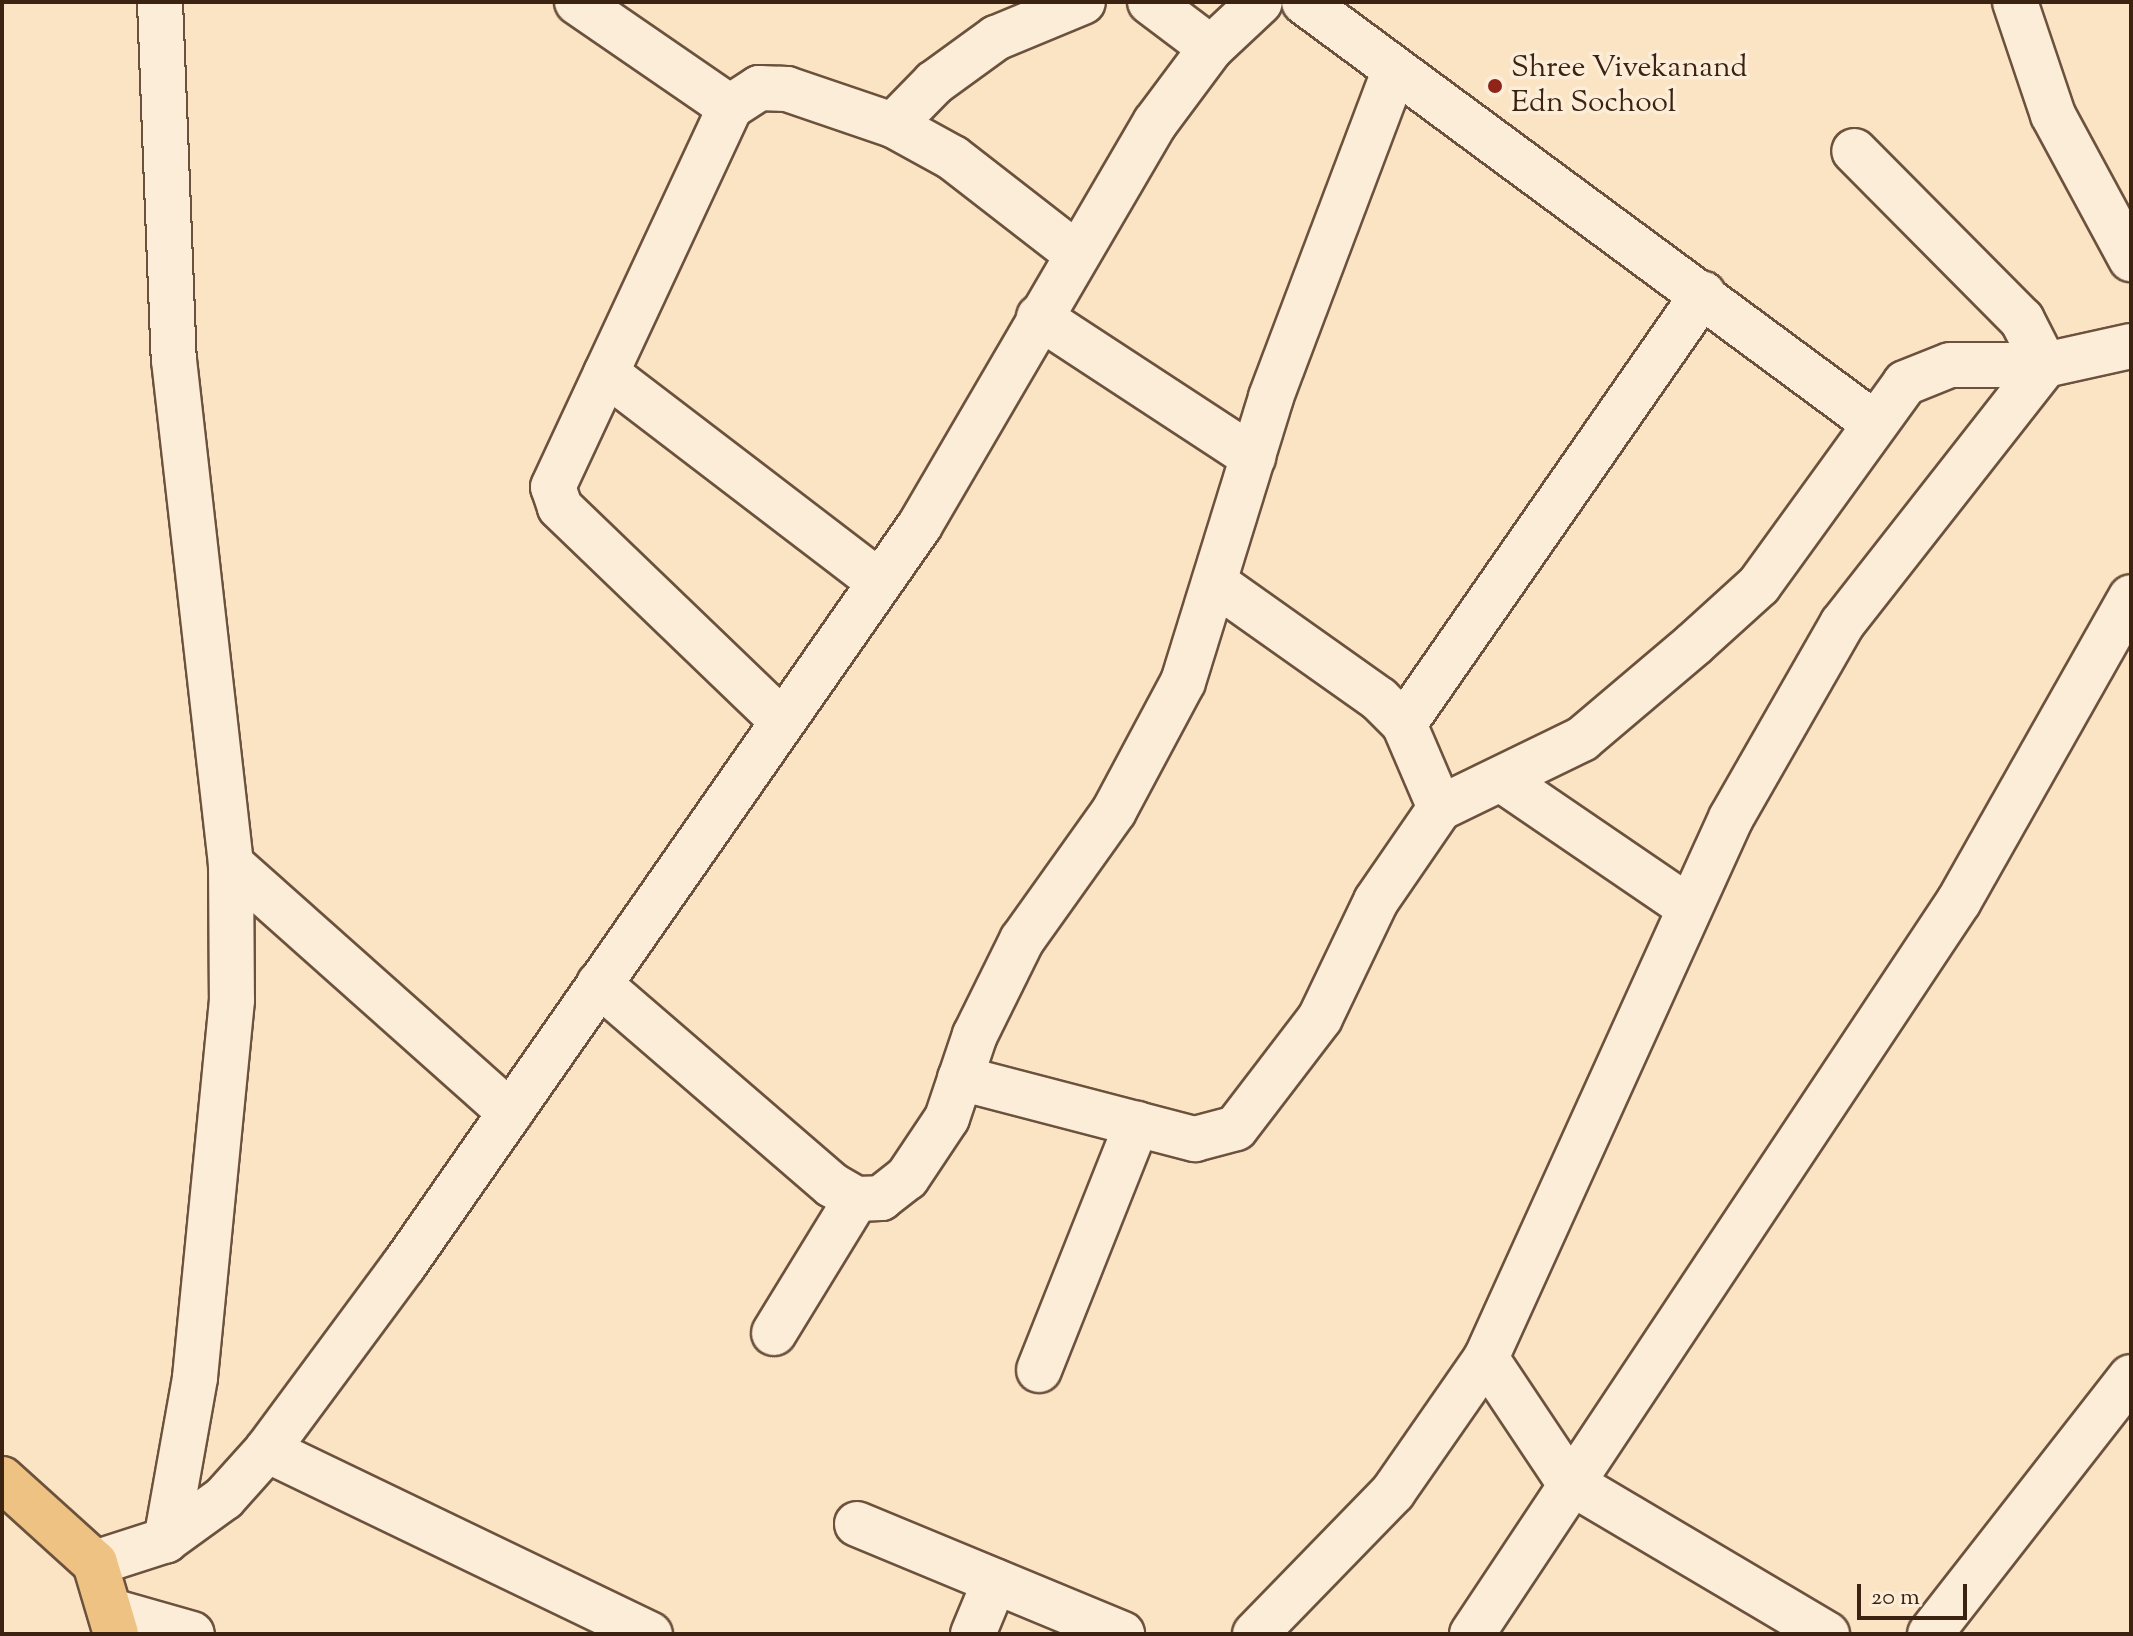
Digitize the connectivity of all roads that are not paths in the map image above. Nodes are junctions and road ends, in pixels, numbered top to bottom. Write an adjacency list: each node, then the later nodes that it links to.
1 (160, 2): 29 (street)
2 (577, 2): 10 (street)
3 (1083, 2): 11 (street)
4 (1150, 2): 8 (street)
5 (1260, 2): 8 (street)
6 (1304, 2): 9 (street)
7 (2015, 2): 14 (street)
8 (1211, 48): 13 (street)
9 (1393, 74): 15 (street); 21 (street)
10 (730, 107): 11 (street); 19 (street)
11 (893, 125): 13 (street)
12 (1854, 151): 18 (street)
13 (1074, 252): 16 (street)
14 (2131, 259)
15 (1703, 294): 20 (street); 26 (street)
16 (1039, 317): 21 (street); 22 (street)
17 (2131, 346): 18 (street)
18 (2045, 365): 20 (street); 30 (street)
19 (606, 373): 22 (street); 25 (street)
20 (1871, 421): 27 (street)
21 (1253, 457): 23 (street)
22 (879, 582): 25 (street)
23 (1218, 585): 26 (street); 32 (street)
24 (2131, 597): 42 (street)
25 (781, 720): 31 (street)
26 (1404, 724): 28 (street)
27 (1505, 782): 28 (street); 30 (street)
28 (1440, 808): 34 (street)
29 (231, 864): 33 (street); 44 (street)
30 (1687, 906): 37 (street)
31 (599, 984): 33 (street); 35 (street)
32 (960, 1078): 34 (street); 35 (street)
33 (510, 1113): 40 (street)
34 (1137, 1124): 38 (street)
35 (856, 1199): 36 (street)
36 (774, 1333)
37 (1486, 1358): 42 (street); 52 (street)
38 (1039, 1370)
39 (2131, 1377): 55 (street)
40 (267, 1450): 44 (street); 49 (street)
41 (2, 1479): 45 (highway)
42 (1568, 1481): 53 (street); 54 (street)
43 (857, 1524): 46 (street)
44 (166, 1540): 45 (street)
45 (95, 1563): 47 (highway)
46 (995, 1581): 50 (street); 51 (street)
47 (114, 1622): 48 (street)
48 (192, 1634)
49 (650, 1634)
50 (973, 1634)
51 (1122, 1634)
52 (1255, 1634)
53 (1472, 1634)
54 (1827, 1634)
55 (1930, 1634)

